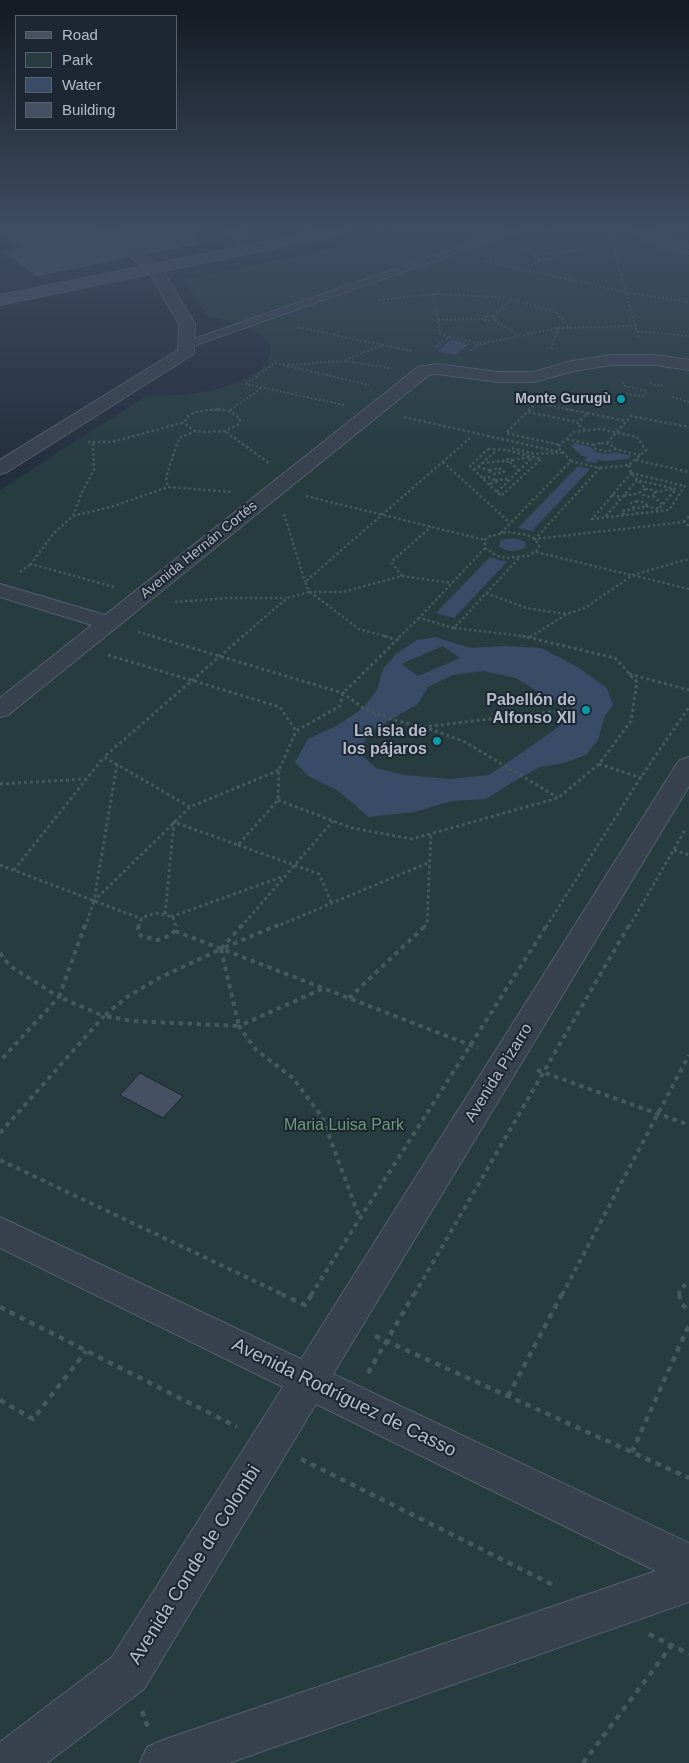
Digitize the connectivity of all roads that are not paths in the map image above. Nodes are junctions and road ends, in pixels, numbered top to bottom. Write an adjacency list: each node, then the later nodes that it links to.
1 (181, 313): 3 (street)
2 (281, 313): 3 (lane)
3 (186, 345): 5 (street)
4 (687, 361): 7 (street, Avenida Hernán Cortés)
5 (0, 468)
6 (0, 590): 7 (street)
7 (109, 623): 8 (street, Avenida Hernán Cortés)
8 (0, 710)
9 (682, 776): 11 (street, Avenida Pizarro)
10 (0, 1232): 11 (street, Avenida Rodríguez de Casso)
11 (309, 1382): 12 (street, Avenida Rodríguez de Casso); 15 (street, Avenida Conde de Colombi)
12 (689, 1565)
13 (689, 1581): 14 (street)
14 (157, 1749)
15 (10, 1763)

